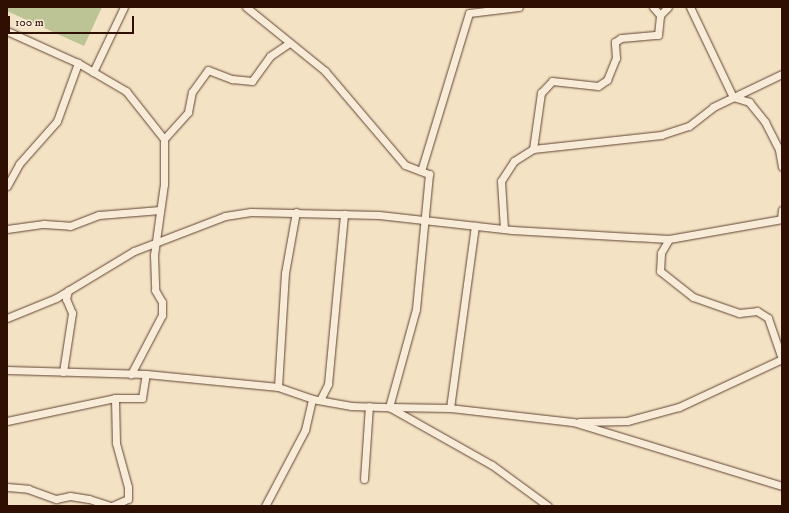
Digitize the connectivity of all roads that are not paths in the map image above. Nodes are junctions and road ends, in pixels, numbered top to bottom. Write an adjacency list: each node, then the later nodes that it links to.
1 (124, 7): 11 (street)
2 (246, 7): 9 (street)
3 (519, 7): 17 (street)
4 (653, 7): 7 (street)
5 (668, 7): 7 (street)
6 (690, 7): 13 (street)
7 (660, 14): 15 (street)
8 (7, 31): 10 (street)
9 (289, 43): 14 (street); 17 (street)
10 (78, 63): 11 (street); 18 (street)
11 (93, 72): 14 (street)
12 (782, 74): 13 (street)
13 (734, 97): 15 (street); 16 (street)
14 (164, 139): 19 (street)
15 (533, 149): 27 (street)
16 (782, 167)
17 (421, 171): 24 (street)
18 (7, 186)
19 (160, 210): 26 (street); 29 (street)
20 (782, 210): 23 (street)
21 (296, 212): 22 (street); 29 (street); 37 (street)
22 (344, 214): 24 (street); 39 (street)
23 (782, 219): 28 (street)
24 (427, 221): 25 (street); 41 (street)
25 (475, 226): 27 (street); 42 (street)
26 (7, 229)
27 (504, 229): 28 (street)
28 (669, 239): 32 (street)
29 (156, 243): 30 (street); 35 (street)
30 (68, 290): 31 (street); 34 (street)
31 (7, 318)
32 (782, 359): 44 (street)
33 (7, 370): 34 (street)
34 (63, 372): 35 (street)
35 (131, 374): 36 (street)
36 (146, 374): 37 (street); 38 (street)
37 (278, 387): 39 (street)
38 (115, 398): 43 (street); 48 (street)
39 (316, 400): 40 (street); 49 (street)
40 (369, 406): 41 (street); 45 (street)
41 (389, 407): 42 (street); 50 (street)
42 (450, 408): 44 (street)
43 (7, 421)
44 (573, 422): 46 (street)
45 (364, 479)
46 (782, 486)
47 (7, 487): 48 (street)
48 (111, 506)
49 (265, 506)
50 (548, 506)

